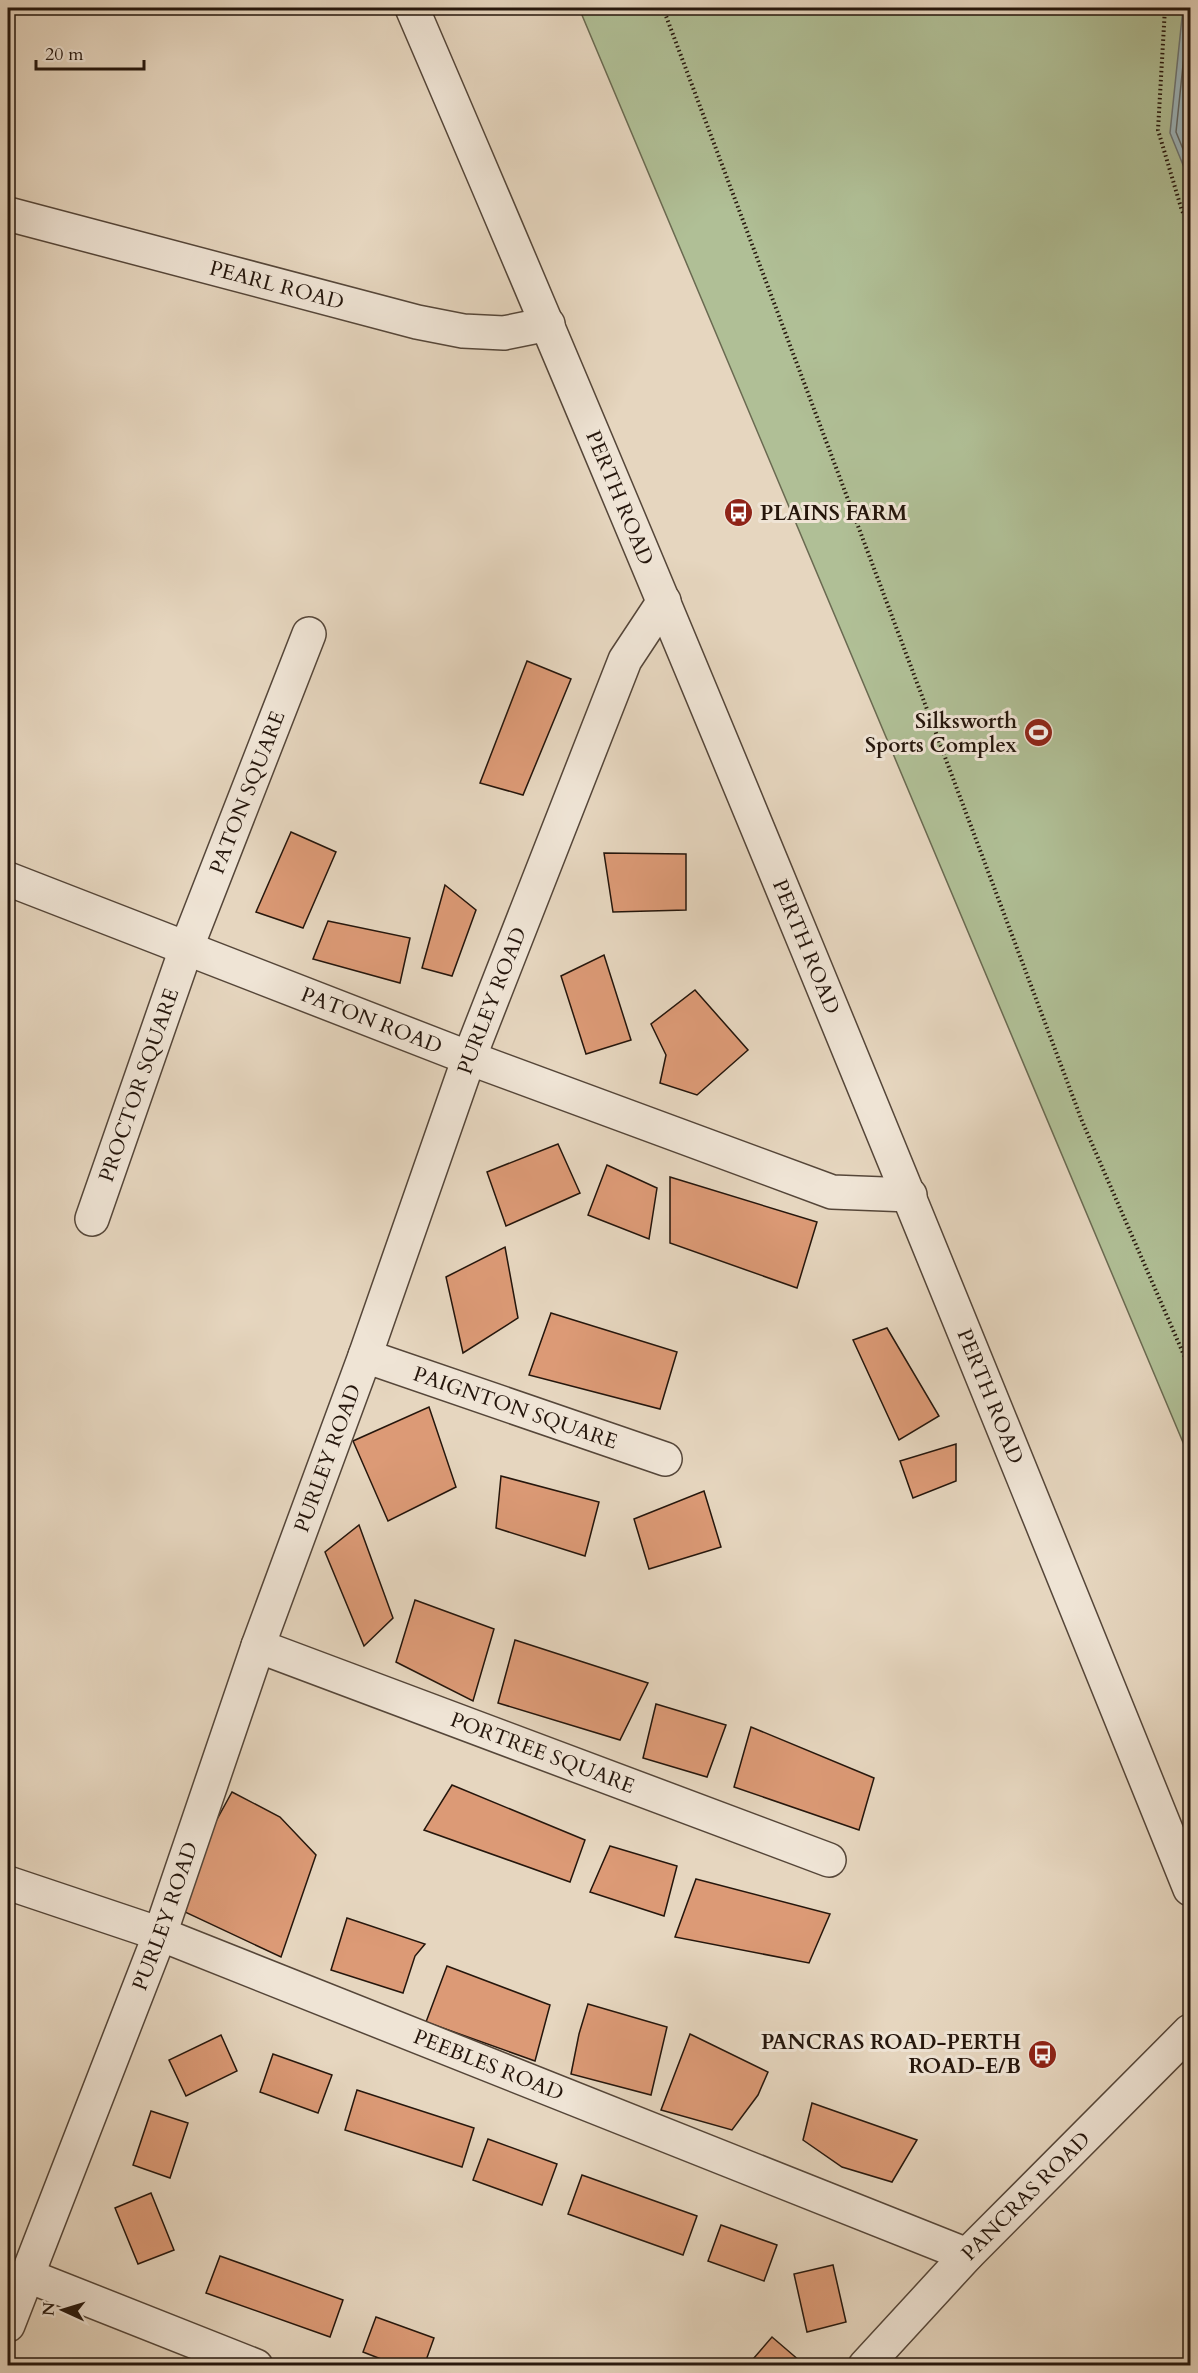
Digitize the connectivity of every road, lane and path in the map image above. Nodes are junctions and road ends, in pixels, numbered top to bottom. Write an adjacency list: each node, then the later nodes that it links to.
1 (412, 8): 6 (street, PERTH ROAD)
2 (663, 8): 15 (path)
3 (1165, 8): 5 (path)
4 (8, 214): 6 (street, PEARL ROAD)
5 (1191, 223)
6 (548, 324): 7 (street, PERTH ROAD)
7 (664, 601): 11 (street, PURLEY ROAD); 12 (street, PERTH ROAD)
8 (309, 634): 10 (street, PATON SQUARE)
9 (8, 879): 10 (street, PATON ROAD)
10 (186, 949): 11 (street, PATON ROAD); 13 (street, PROCTOR SQUARE)
11 (469, 1058): 12 (street, PATON ROAD); 14 (street, PURLEY ROAD)
12 (910, 1195): 20 (street, PERTH ROAD)
13 (92, 1219)
14 (365, 1356): 16 (street, PAIGNTON SQUARE); 17 (street, PURLEY ROAD)
15 (1191, 1369)
16 (665, 1459)
17 (258, 1646): 18 (street, PORTREE SQUARE); 21 (street, PURLEY ROAD)
18 (829, 1860)
19 (8, 1883): 21 (street, PEEBLES ROAD)
20 (1191, 1889)
21 (160, 1934): 23 (street, PEEBLES ROAD); 24 (street, PURLEY ROAD)
22 (1191, 2031): 23 (street, PANCRAS ROAD)
23 (967, 2254): 27 (street, PANCRAS ROAD)
24 (26, 2275): 25 (street, PURLEY ROAD); 26 (street)
25 (8, 2325)
26 (256, 2366)
27 (865, 2366)

